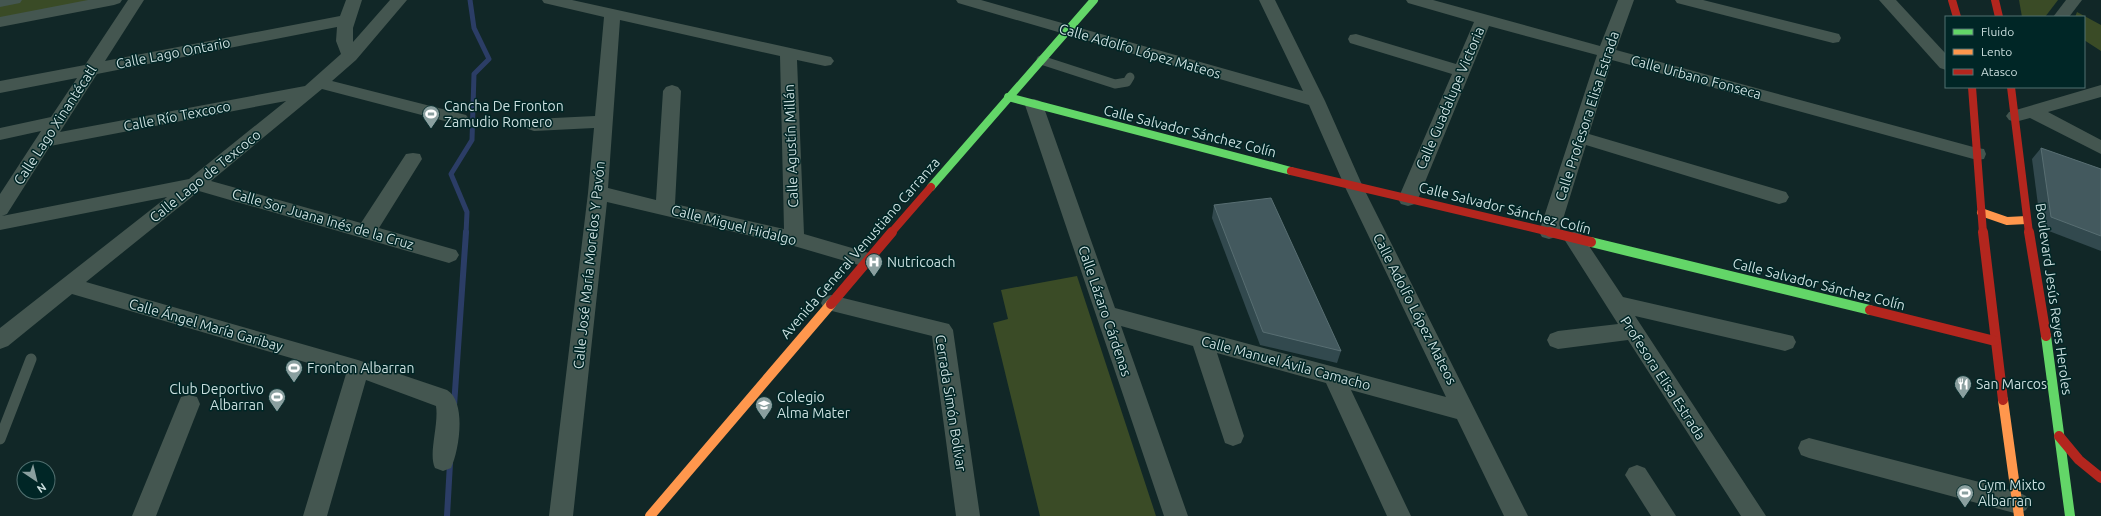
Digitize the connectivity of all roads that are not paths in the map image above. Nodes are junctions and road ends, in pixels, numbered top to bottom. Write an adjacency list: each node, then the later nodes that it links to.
1 (14, 0): 17 (street)
2 (114, 0): 24 (street)
3 (136, 0): 34 (street, Calle Lago Xinantécatl)
4 (354, 0): 22 (street)
5 (399, 0): 30 (street, Calle Lago de Texcoco)
6 (550, 0): 18 (street)
7 (964, 0): 25 (street, Calle Adolfo López Mateos)
8 (1094, 0): 25 (main road, Avenida General Venustiano Carranza)
9 (1267, 0): 44 (street, Calle Adolfo López Mateos)
10 (1414, 0): 23 (street, Calle Urbano Fonseca)
11 (1626, 0): 29 (street, Calle Profesora Elisa Estrada)
12 (1683, 0): 26 (street)
13 (1887, 0): 33 (street)
14 (1952, 0): 19 (main road)
15 (1994, 0): 20 (main road)
16 (2074, 0): 21 (street)
17 (0, 2)
18 (612, 13): 28 (street); 50 (street, Calle José María Morelos Y Pavón)
19 (1956, 16)
20 (1999, 16)
21 (2062, 16)
22 (346, 20): 30 (street); 34 (street, Calle Lago Ontario)
23 (1484, 20): 29 (street, Calle Urbano Fonseca); 35 (street, Calle Guadalupe Victoria)
24 (0, 22)
25 (1067, 31): 31 (main road, Avenida General Venustiano Carranza); 44 (street, Calle Adolfo López Mateos)
26 (1834, 38)
27 (1356, 39): 35 (street)
28 (788, 52): 32 (street); 70 (street, Calle Agustín Millán)
29 (1606, 53): 53 (street, Calle Profesora Elisa Estrada); 56 (street, Calle Urbano Fonseca)
30 (350, 56): 38 (street, Calle Lago de Texcoco)
31 (1041, 60): 36 (lane); 43 (main road, Avenida General Venustiano Carranza)
32 (825, 61)
33 (1945, 63)
34 (91, 69): 37 (street, Calle Lago Ontario); 49 (street, Calle Lago Xinantécatl)
35 (1460, 71): 62 (street, Calle Guadalupe Victoria)
36 (1130, 77)
37 (0, 87)
38 (314, 87): 48 (street); 54 (street, Calle Río Texcoco); 58 (street, Calle Lago de Texcoco)
39 (2011, 88): 47 (main road, Boulevard Jesús Reyes Heroles)
40 (1971, 89): 56 (main road)
41 (672, 91): 63 (street)
42 (2101, 91): 46 (street)
43 (1008, 97): 45 (main road, Calle Salvador Sánchez Colín); 73 (main road, Avenida General Venustiano Carranza)
44 (1316, 101): 59 (street, Calle Adolfo López Mateos)
45 (1034, 105): 59 (main road, Calle Salvador Sánchez Colín); 77 (street, Calle Lázaro Cárdenas)
46 (2033, 112): 47 (street); 55 (street)
47 (2014, 116): 66 (main road, Boulevard Jesús Reyes Heroles)
48 (460, 119)
49 (56, 122): 52 (street); 54 (street, Calle Lago Xinantécatl)
50 (603, 122): 51 (street); 60 (street, Calle José María Morelos Y Pavón)
51 (534, 125)
52 (0, 134)
53 (1578, 138): 61 (street); 69 (street, Calle Profesora Elisa Estrada)
54 (44, 141): 64 (street, Calle Lago Xinantécatl)
55 (2101, 148)
56 (1977, 154): 65 (main road)
57 (413, 159): 68 (street)
58 (197, 184): 67 (street); 68 (street, Calle Sor Juana Inés de la Cruz); 74 (street, Calle Lago de Texcoco)
59 (1354, 187): 62 (main road, Calle Salvador Sánchez Colín); 88 (street, Calle Adolfo López Mateos)
60 (598, 192): 63 (street, Calle Miguel Hidalgo); 99 (street, Calle José María Morelos Y Pavón)
61 (1779, 197)
62 (1408, 199): 69 (main road, Calle Salvador Sánchez Colín)
63 (665, 207): 70 (street, Calle Miguel Hidalgo)
64 (0, 209)
65 (1981, 212): 66 (main road); 82 (main road)
66 (2027, 220): 90 (main road, Boulevard Jesús Reyes Heroles)
67 (0, 223)
68 (368, 230): 72 (street, Calle Sor Juana Inés de la Cruz)
69 (1549, 232): 71 (main road, Calle Salvador Sánchez Colín)
70 (794, 239): 73 (street, Calle Miguel Hidalgo)
71 (1574, 239): 76 (street, Profesora Elisa Estrada); 82 (main road, Calle Salvador Sánchez Colín)
72 (449, 254)
73 (869, 260): 75 (main road, Avenida General Venustiano Carranza)
74 (68, 285): 79 (street, Calle Lago de Texcoco); 85 (street, Calle Ángel María Garibay)
75 (831, 303): 100 (main road, Avenida General Venustiano Carranza); 101 (street, Cerrada Simón Bolívar)
76 (1614, 303): 78 (street, Profesora Elisa Estrada); 83 (street)
77 (1106, 314): 80 (street, Calle Manuel Ávila Camacho); 102 (street, Calle Lázaro Cárdenas)
78 (1633, 331): 81 (street); 106 (street, Profesora Elisa Estrada)
79 (5, 333)
80 (1202, 340): 86 (street, Calle Manuel Ávila Camacho); 89 (street)
81 (1558, 340)
82 (1995, 341): 96 (main road)
83 (1785, 342)
84 (31, 359): 91 (lane)
85 (358, 369): 93 (street, Calle Ángel María Garibay); 98 (street)
86 (1335, 378): 88 (street, Calle Manuel Ávila Camacho); 103 (street)
87 (189, 404): 97 (street)
88 (1466, 412): 104 (street, Calle Adolfo López Mateos)
89 (1233, 436)
90 (2060, 436): 95 (main road); 107 (main road, Boulevard Jesús Reyes Heroles)
91 (0, 439)
92 (1809, 448): 96 (street)
93 (443, 461)
94 (1637, 475): 105 (street)
95 (2101, 478)
96 (2019, 510)
97 (144, 516)
98 (315, 516)
99 (561, 516)
100 (650, 516)
101 (968, 516)
102 (1176, 516)
103 (1399, 516)
104 (1516, 516)
105 (1664, 516)
106 (1754, 516)
107 (2070, 516)

